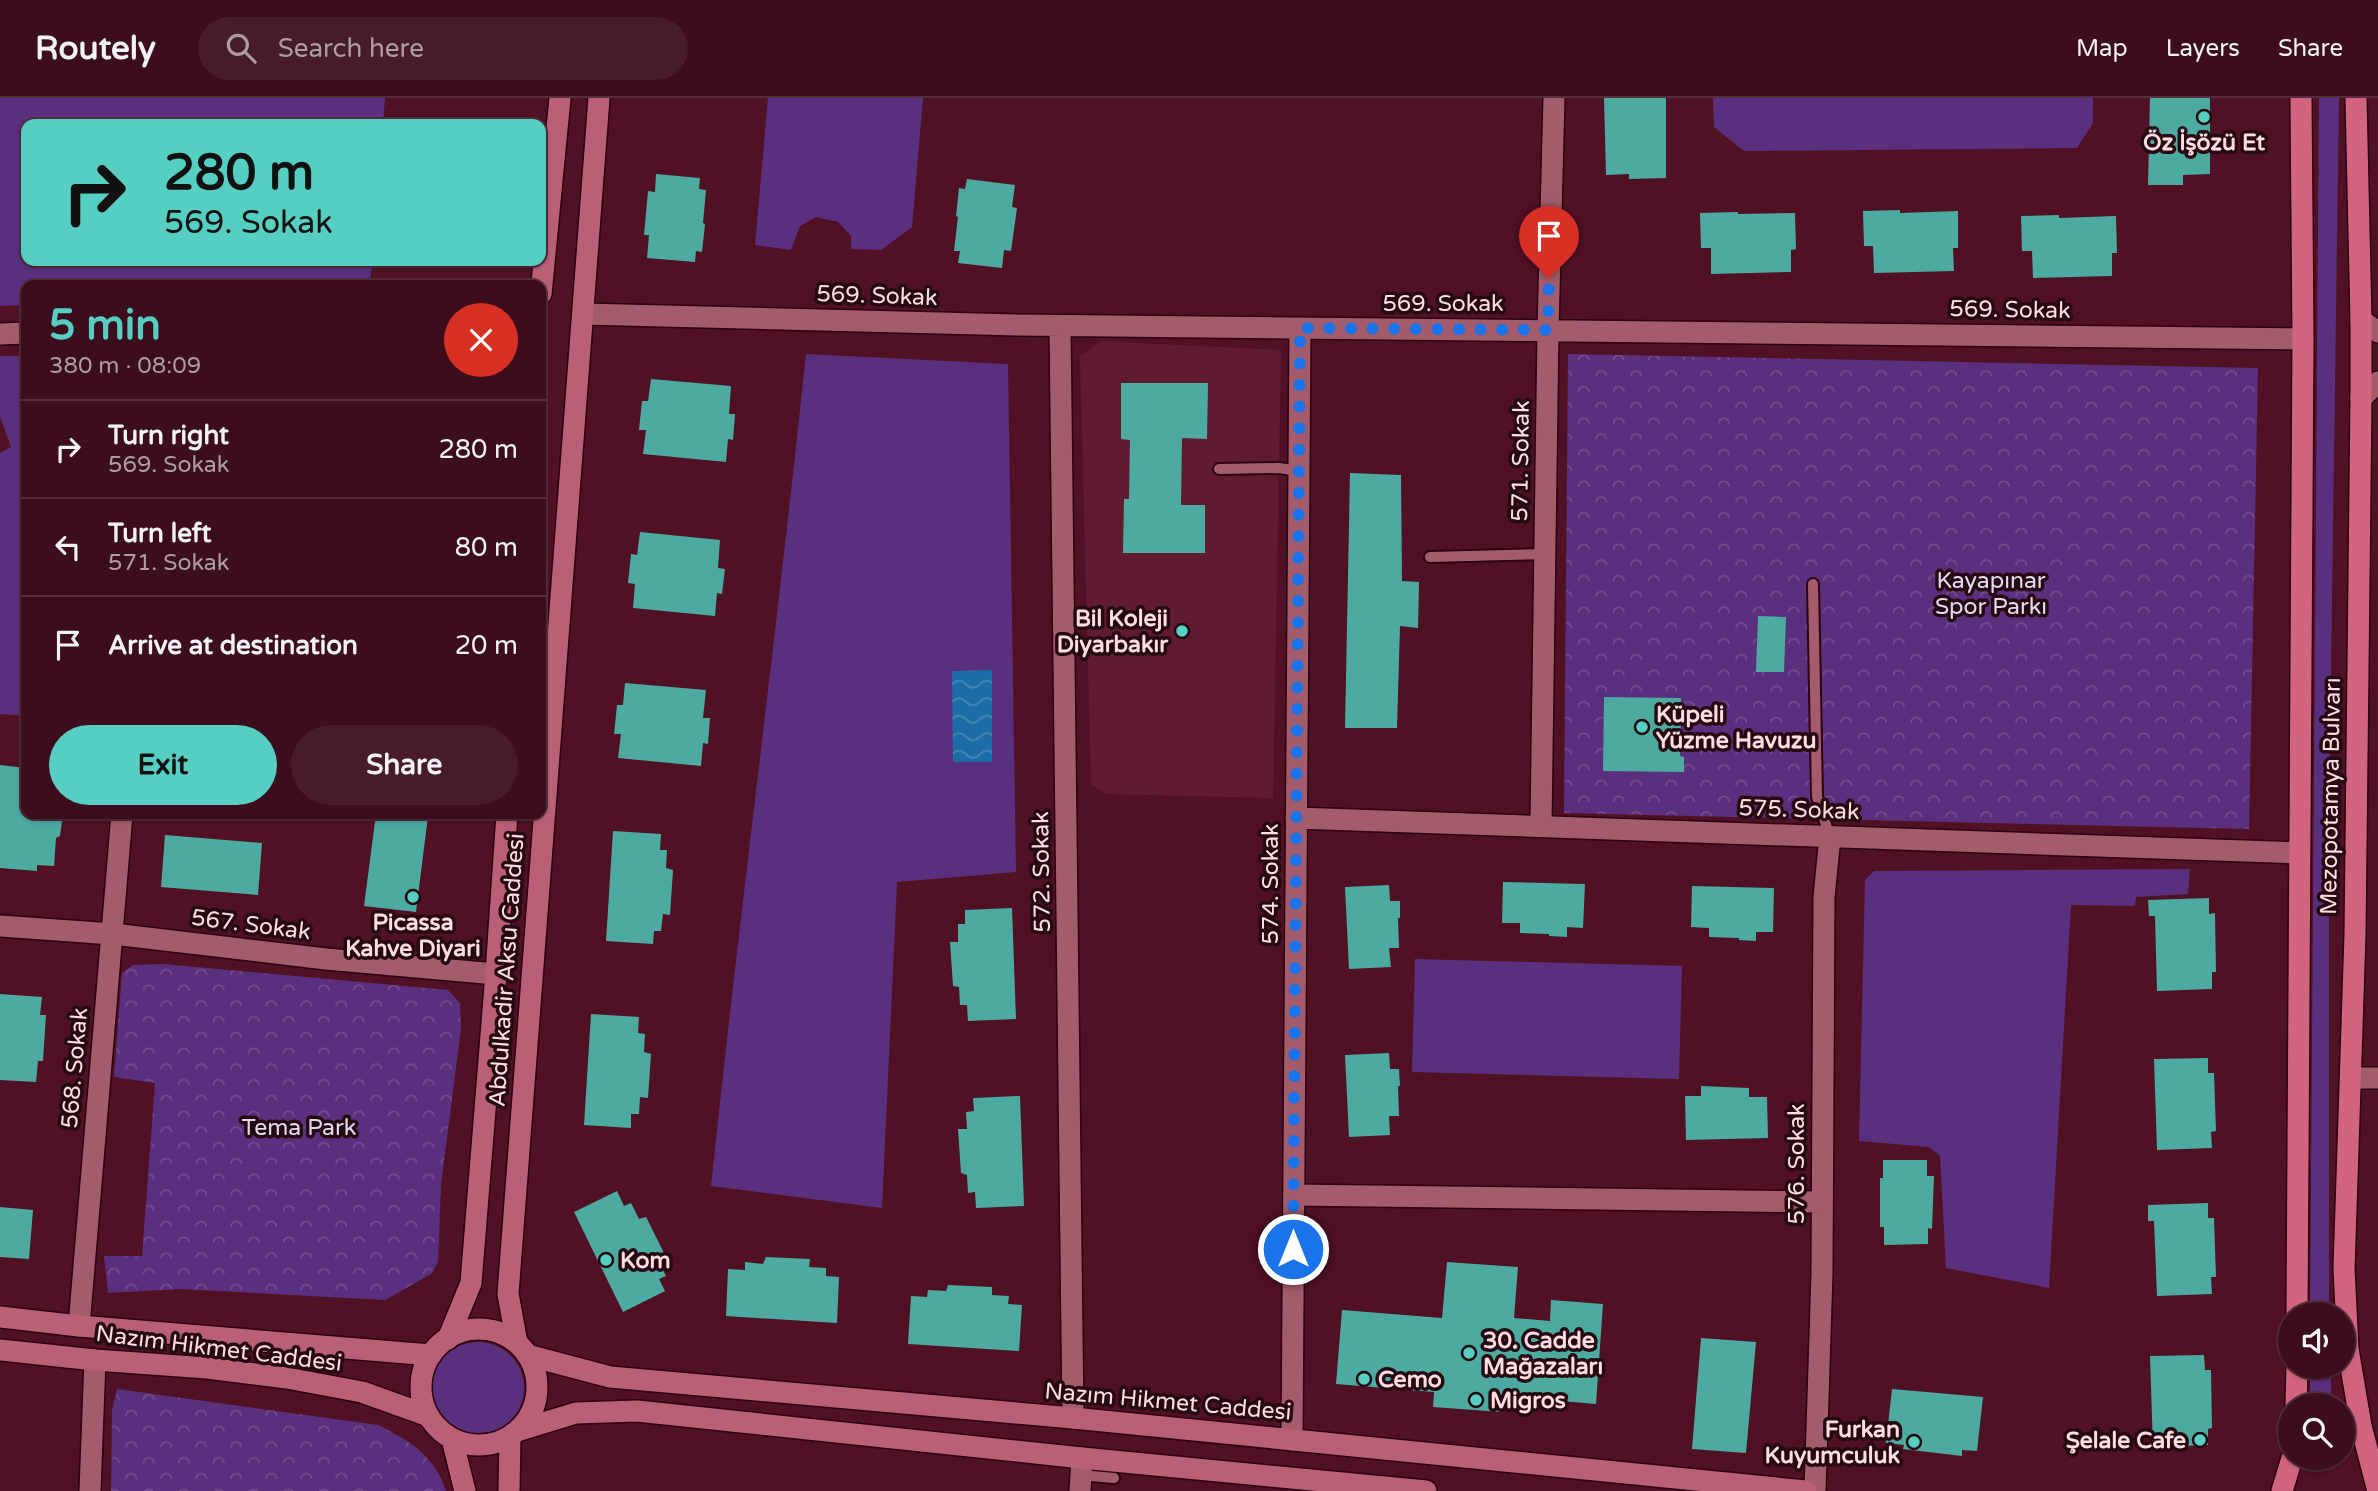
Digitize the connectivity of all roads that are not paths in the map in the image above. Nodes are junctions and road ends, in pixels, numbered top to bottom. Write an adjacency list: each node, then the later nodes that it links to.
1 (560, 98): 6 (main road)
2 (599, 98): 7 (main road, Abdulkadir Aksu Caddesi)
3 (1554, 98): 11 (street, 571. Sokak)
4 (2301, 98): 14 (main road)
5 (2356, 98): 9 (main road, Mezopotamya Bulvarı)
6 (546, 242)
7 (583, 314): 8 (street, 569. Sokak); 22 (main road, Abdulkadir Aksu Caddesi)
8 (1060, 326): 10 (street, 569. Sokak); 46 (street, 572. Sokak)
9 (2370, 326): 16 (main road, Mezopotamya Bulvarı)
10 (1300, 328): 11 (street, 569. Sokak); 18 (street, 574. Sokak)
11 (1548, 330): 14 (street, 569. Sokak); 19 (street, 571. Sokak)
12 (21, 333): 13 (street)
13 (0, 334)
14 (2303, 339): 29 (main road)
15 (2378, 382): 16 (street)
16 (2361, 398): 33 (main road, Mezopotamya Bulvarı)
17 (1219, 469): 18 (lane)
18 (1299, 471): 23 (street, 574. Sokak)
19 (1545, 554): 20 (lane); 27 (street, 571. Sokak)
20 (1430, 557)
21 (1814, 584): 28 (lane)
22 (546, 797)
23 (1296, 818): 27 (street, 575. Sokak); 35 (street, 574. Sokak)
24 (122, 819): 31 (street, 568. Sokak)
25 (507, 819): 32 (main road, Abdulkadir Aksu Caddesi)
26 (544, 819): 41 (main road, Abdulkadir Aksu Caddesi)
27 (1541, 824): 28 (street, 575. Sokak)
28 (1830, 837): 29 (street, 575. Sokak); 36 (street, 576. Sokak)
29 (2299, 853): 37 (main road)
30 (0, 926): 31 (street, 567. Sokak)
31 (113, 934): 32 (street, 567. Sokak); 39 (street, 568. Sokak)
32 (496, 974): 40 (main road, Abdulkadir Aksu Caddesi)
33 (2352, 1078): 34 (street); 60 (main road, Mezopotamya Bulvarı)
34 (2378, 1078)
35 (1294, 1195): 36 (street); 49 (street, 574. Sokak)
36 (1822, 1202): 58 (street, 576. Sokak)
37 (2297, 1302)
38 (0, 1317): 39 (main road, Nazım Hikmet Caddesi)
39 (79, 1326): 43 (main road, Nazım Hikmet Caddesi)
40 (448, 1339): 41 (main road); 43 (main road)
41 (522, 1349): 46 (main road, Nazım Hikmet Caddesi); 47 (main road)
42 (0, 1350): 44 (main road, Nazım Hikmet Caddesi)
43 (431, 1355): 45 (main road)
44 (95, 1360): 45 (main road, Nazım Hikmet Caddesi); 53 (street)
45 (429, 1416): 48 (main road)
46 (1073, 1418): 49 (main road, Nazım Hikmet Caddesi)
47 (514, 1434): 48 (main road); 51 (main road); 55 (main road)
48 (452, 1439): 54 (main road)
49 (1292, 1440): 57 (main road, Nazım Hikmet Caddesi)
50 (2288, 1470): 59 (main road)
51 (1081, 1475): 52 (lane); 56 (main road)
52 (1114, 1478)
53 (90, 1491)
54 (465, 1491)
55 (509, 1491)
56 (1426, 1491)
57 (1806, 1491)
58 (1815, 1491)
59 (2282, 1491)
60 (2378, 1491)

